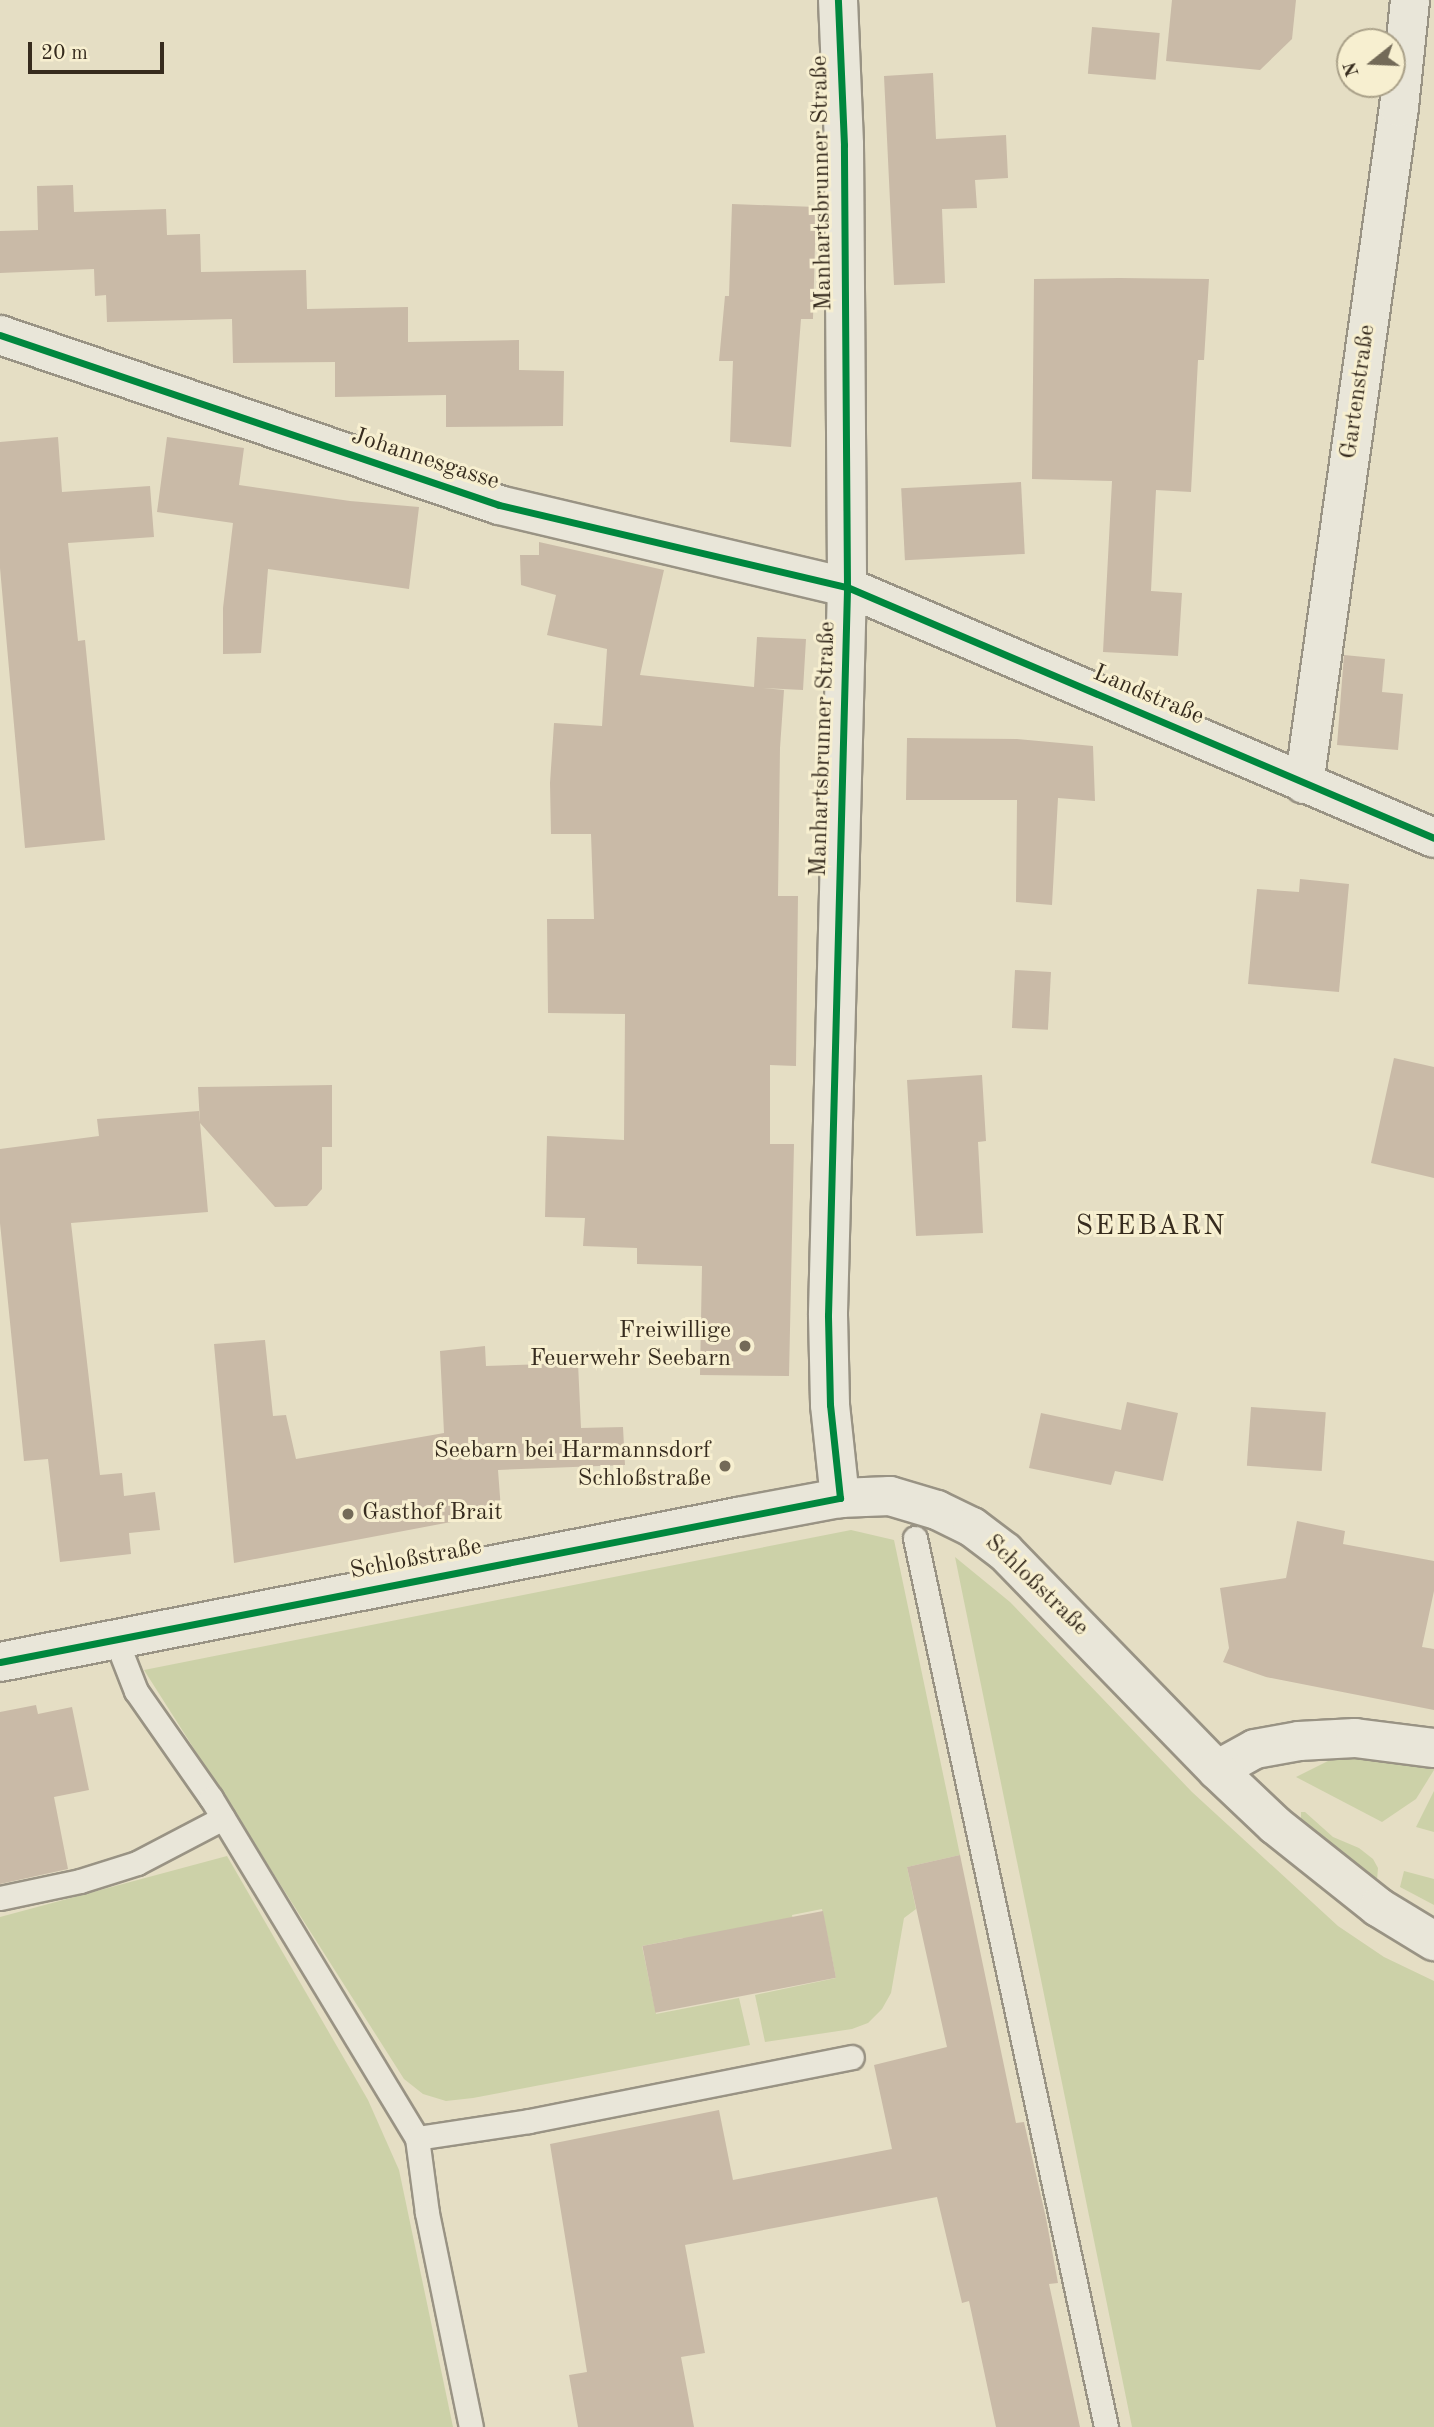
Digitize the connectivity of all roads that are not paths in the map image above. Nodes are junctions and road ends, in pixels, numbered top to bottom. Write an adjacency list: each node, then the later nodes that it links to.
1 (838, 0): 4 (street, Manhartsbrunner Straße)
2 (1410, 0): 5 (street, Gartenstraße)
3 (0, 335): 4 (street, Johannesgasse)
4 (847, 587): 5 (street, Landstraße); 7 (street, Manhartsbrunner Straße)
5 (1304, 784): 6 (street, Landstraße)
6 (1434, 838)
7 (840, 1498): 9 (street, Schloßstraße); 12 (street, Schloßstraße)
8 (915, 1538): 19 (lane)
9 (116, 1640): 10 (street, Schloßstraße); 13 (lane)
10 (0, 1662)
11 (1434, 1748): 12 (street)
12 (1217, 1770): 15 (street, Schloßstraße)
13 (223, 1818): 14 (lane); 17 (lane)
14 (0, 1898)
15 (1434, 1941)
16 (852, 2057): 17 (lane)
17 (417, 2138): 18 (lane)
18 (471, 2427)
19 (1106, 2427)

